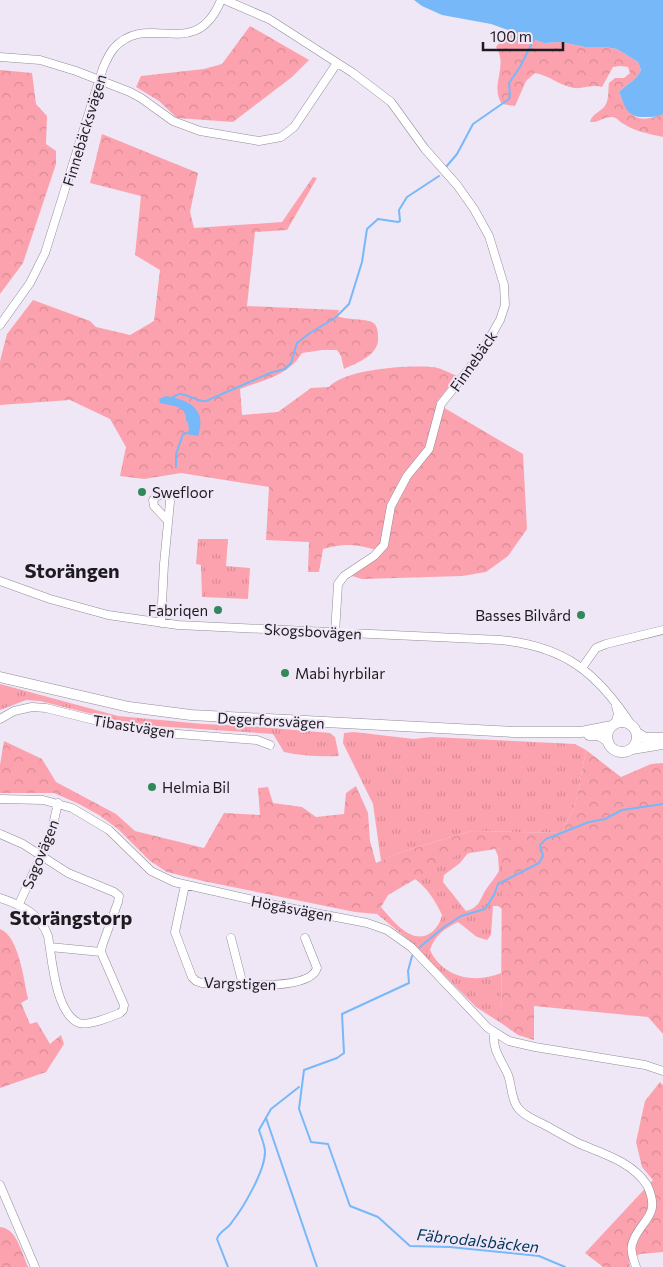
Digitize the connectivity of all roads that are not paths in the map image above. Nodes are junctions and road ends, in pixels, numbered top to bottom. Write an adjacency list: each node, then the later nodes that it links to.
1 (221, 0): 5 (street, Finnebäcksvägen)
2 (225, 0): 4 (street, Finnebäck)
3 (0, 57): 5 (street)
4 (337, 63): 5 (street); 11 (street, Finnebäck)
5 (99, 81): 6 (street, Finnebäcksvägen)
6 (0, 325)
7 (168, 521): 9 (street)
8 (0, 581): 9 (street, Skogsbovägen)
9 (161, 623): 11 (street, Skogsbovägen)
10 (663, 630): 12 (street)
11 (335, 633): 12 (street, Skogsbovägen)
12 (582, 668): 16 (street, Skogsbovägen)
13 (0, 671): 15 (main road, Degerforsvägen)
14 (0, 677): 15 (main road, Degerforsvägen)
15 (32, 684): 20 (main road, Degerforsvägen)
16 (613, 700): 18 (street); 19 (street, Skogsbovägen)
17 (0, 719): 24 (street, Tibastvägen)
18 (614, 725): 19 (main road); 20 (main road, Degerforsvägen); 22 (main road)
19 (634, 729): 21 (main road); 25 (main road)
20 (513, 732): 22 (main road, Degerforsvägen)
21 (663, 738)
22 (608, 741): 25 (main road)
23 (663, 744): 25 (main road)
24 (270, 745)
25 (632, 748)
26 (0, 800): 27 (street, Högåsvägen)
27 (58, 803): 29 (street, Sagovägen); 30 (street, Högåsvägen)
28 (0, 834): 29 (street)
29 (41, 856): 32 (street, Sagovägen); 36 (street)
30 (185, 885): 37 (street, Vargstigen); 38 (street, Högåsvägen)
31 (0, 898): 32 (street)
32 (19, 904): 35 (street)
33 (231, 938): 37 (street)
34 (305, 938): 37 (street, Vargstigen)
35 (50, 946): 36 (street); 36 (street)
36 (101, 952)
37 (243, 985)
38 (494, 1033): 39 (street, Högåsvägen); 42 (street)
39 (663, 1071)
40 (0, 1185): 41 (street)
41 (35, 1267)
42 (636, 1267)

